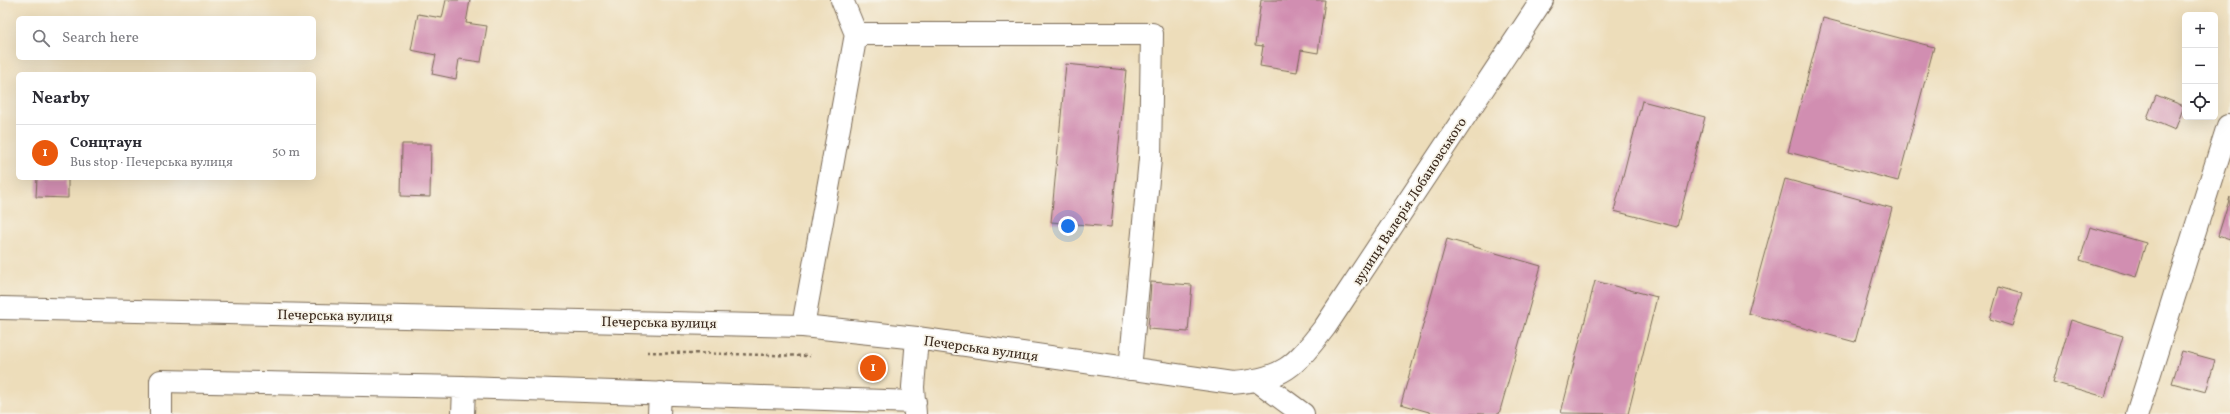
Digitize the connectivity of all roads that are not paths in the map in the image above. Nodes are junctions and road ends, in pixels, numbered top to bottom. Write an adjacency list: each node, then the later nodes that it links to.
1 (842, 0): 3 (street)
2 (1542, 0): 9 (street, вулиця Валерія Лобановського)
3 (856, 34): 6 (street); 8 (street)
4 (2228, 126): 16 (street)
5 (0, 308): 6 (street, Печерська вулиця)
6 (803, 326): 7 (street, Печерська вулиця)
7 (917, 338): 8 (street, Печерська вулиця); 12 (street)
8 (1130, 369): 9 (street, Печерська вулиця)
9 (1258, 381): 15 (street)
10 (464, 387): 11 (street); 13 (street); 14 (street)
11 (659, 404): 12 (street)
12 (915, 408)
13 (161, 414)
14 (463, 414)
15 (1303, 414)
16 (2137, 414)

